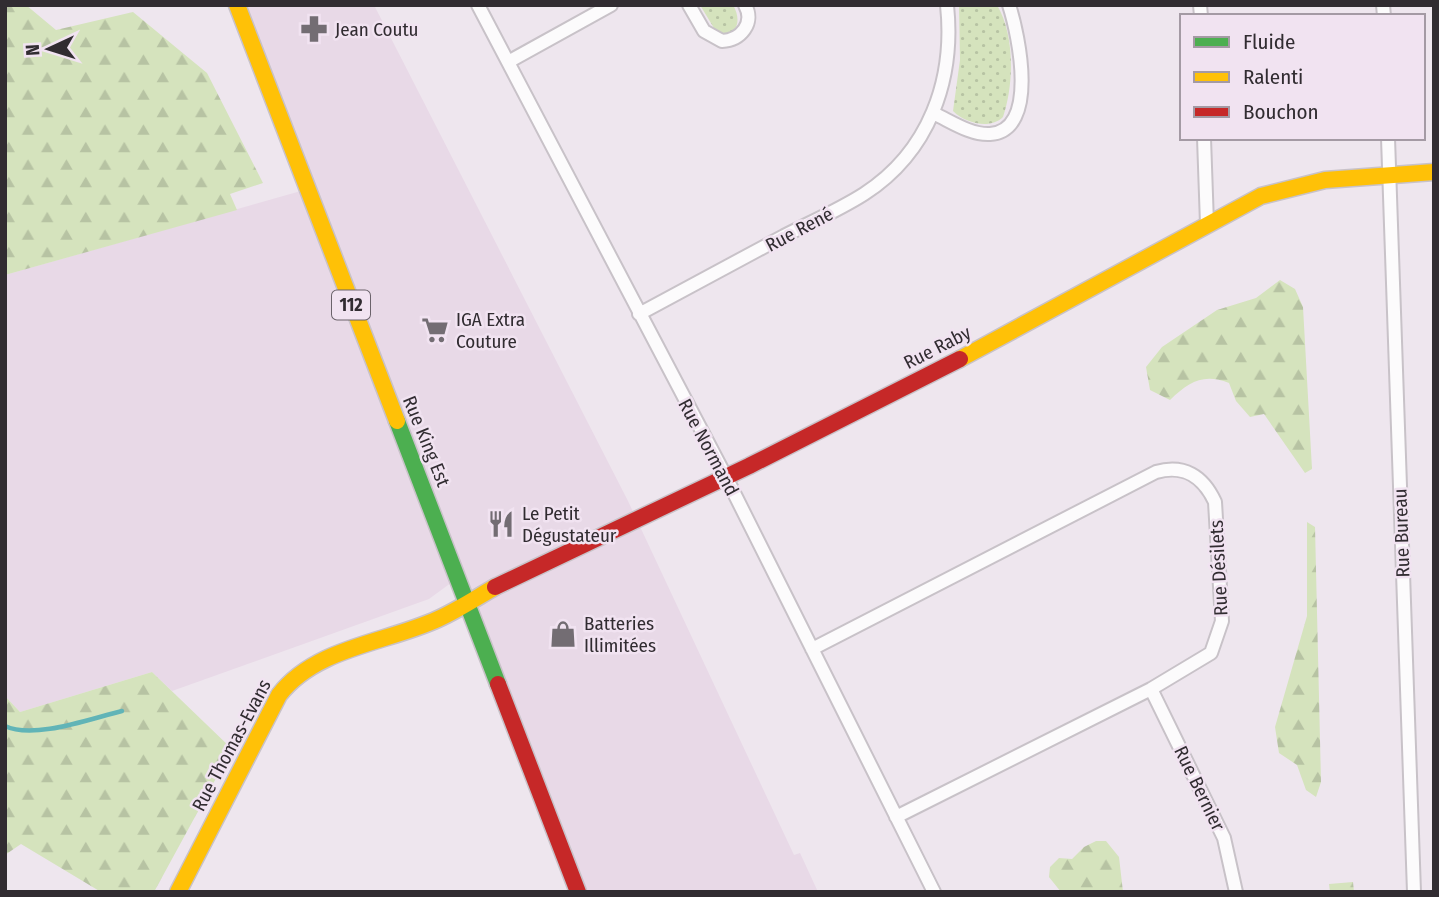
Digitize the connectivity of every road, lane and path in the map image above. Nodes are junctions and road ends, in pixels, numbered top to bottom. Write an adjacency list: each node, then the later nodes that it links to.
1 (237, 5): 17 (street, Rue King Est / 112)
2 (478, 5): 8 (street, Rue Normand)
3 (611, 5): 8 (street)
4 (689, 5): 5 (street)
5 (744, 5)
6 (947, 5): 9 (street, Rue René)
7 (1009, 5): 9 (street)
8 (508, 62): 15 (street, Rue Normand)
9 (935, 114): 15 (street, Rue René)
10 (1204, 140): 14 (street)
11 (1388, 140): 13 (street, Rue Bureau)
12 (1434, 172): 13 (street, Rue Raby)
13 (1389, 173): 14 (street, Rue Raby); 25 (street, Rue Bureau)
14 (1207, 224): 16 (street, Rue Raby)
15 (639, 314): 16 (street, Rue Normand)
16 (726, 477): 17 (street, Rue Raby); 18 (street, Rue Normand)
17 (469, 604): 21 (street, Rue Thomas-Evans); 22 (street, Rue King Est / 112)
18 (812, 649): 19 (street, Rue Désilets); 20 (street, Rue Normand)
19 (1151, 689): 20 (street, Rue Désilets); 24 (street, Rue Bernier)
20 (896, 817): 23 (street, Rue Normand)
21 (178, 892)
22 (578, 892)
23 (934, 892)
24 (1236, 892)
25 (1414, 892)

